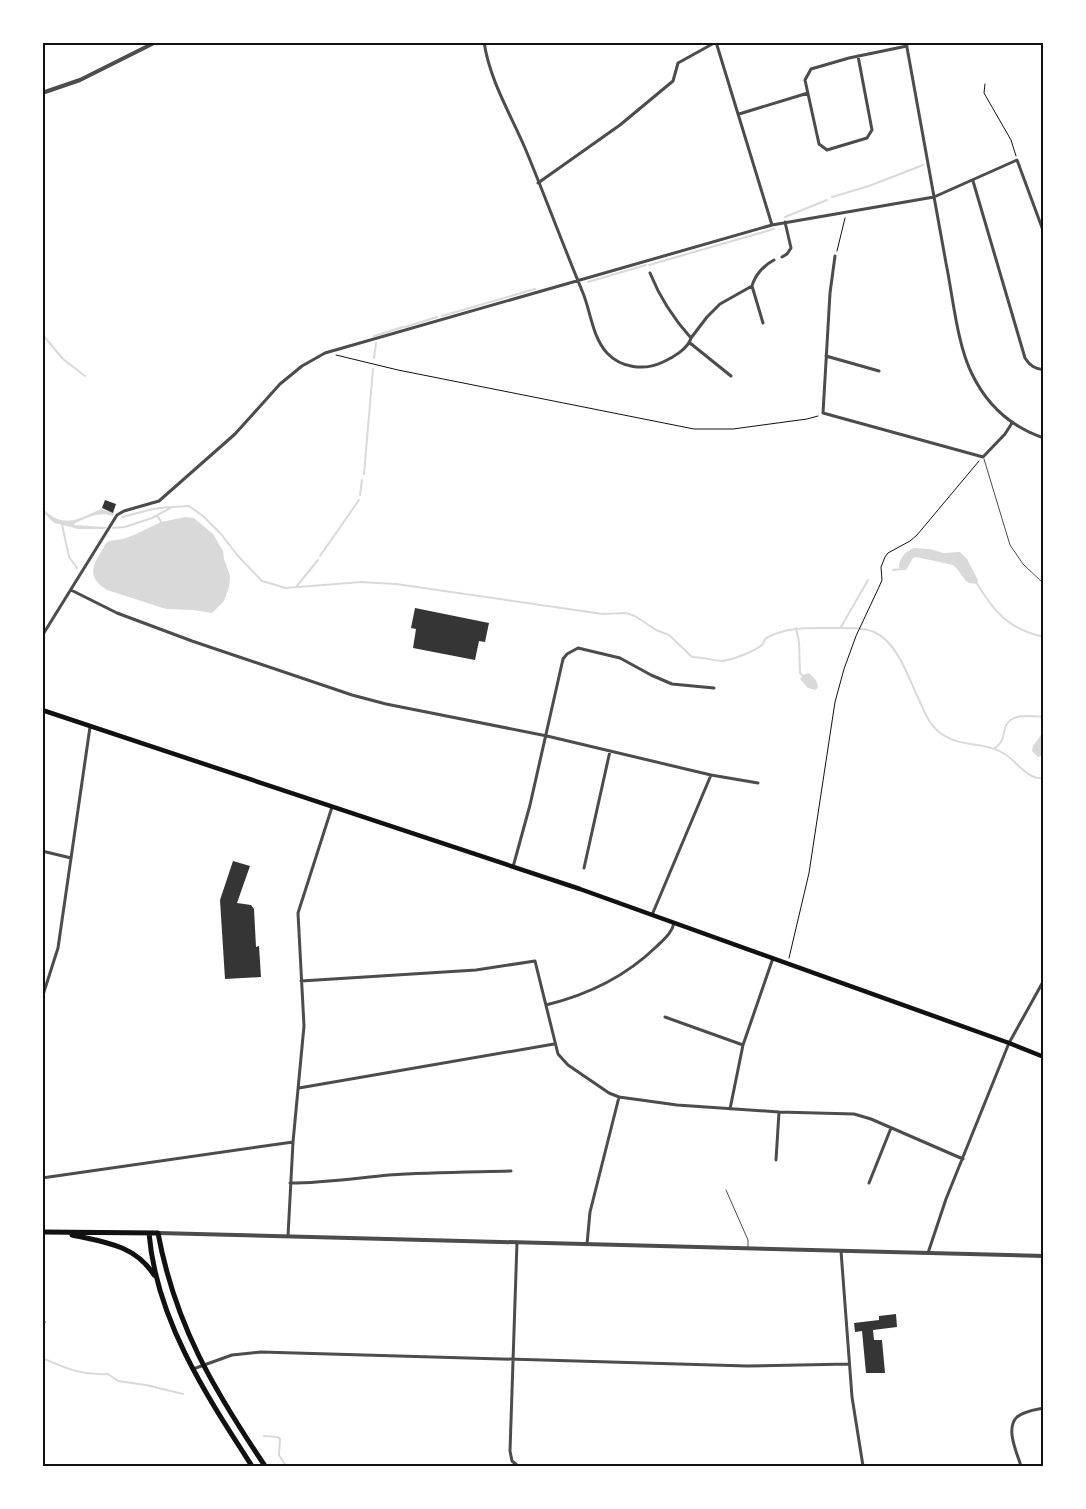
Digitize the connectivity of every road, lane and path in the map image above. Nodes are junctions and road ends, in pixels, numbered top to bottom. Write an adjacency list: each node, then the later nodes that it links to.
1 (156, 42): 7 (street)
2 (484, 42): 12 (street)
3 (716, 42): 9 (street); 12 (street)
4 (907, 44): 5 (street); 13 (street)
5 (858, 56): 8 (street); 8 (street)
6 (985, 84): 10 (path)
7 (42, 92)
8 (808, 93): 9 (street)
9 (739, 114): 16 (street)
10 (1016, 160): 11 (street); 17 (street)
11 (973, 181): 13 (street); 29 (street)
12 (538, 183): 22 (street)
13 (934, 197): 14 (street); 33 (street)
14 (845, 211): 15 (street); 18 (path)
15 (785, 222): 16 (street); 19 (street)
16 (772, 225): 22 (street)
17 (1044, 233)
18 (835, 256): 28 (street)
19 (782, 257)
20 (774, 260): 23 (street)
21 (650, 273): 25 (street)
22 (577, 281): 26 (street); 27 (street)
23 (752, 286): 24 (street); 25 (street)
24 (764, 323)
25 (691, 338): 26 (street)
26 (690, 343): 31 (street)
27 (325, 353): 32 (path); 37 (street)
28 (826, 356): 30 (street); 32 (street)
29 (1044, 370)
30 (879, 371)
31 (731, 376)
32 (824, 413): 35 (street)
33 (1012, 423): 34 (street); 35 (street)
34 (1044, 438)
35 (983, 456): 36 (lane); 54 (path)
36 (1044, 584)
37 (70, 590): 38 (street); 42 (street)
38 (42, 636)
39 (714, 688): 42 (street)
40 (42, 710): 41 (main road)
41 (90, 727): 46 (main road); 48 (street)
42 (547, 736): 43 (street); 49 (street)
43 (610, 751): 44 (street); 50 (street)
44 (711, 775): 45 (street); 51 (street)
45 (758, 783)
46 (332, 807): 49 (main road); 56 (street)
47 (42, 851): 48 (street)
48 (71, 858): 57 (street)
49 (513, 866): 51 (main road)
50 (584, 868)
51 (652, 915): 52 (main road)
52 (674, 923): 53 (main road); 58 (street)
53 (773, 958): 60 (main road); 62 (street)
54 (789, 959)
55 (1044, 980): 60 (street)
56 (302, 981): 58 (street); 64 (street)
57 (42, 998)
58 (546, 1005): 61 (street)
59 (665, 1017): 62 (street)
60 (1009, 1043): 63 (main road); 70 (street)
61 (554, 1044): 64 (street); 65 (street)
62 (743, 1045): 66 (street)
63 (1044, 1057)
64 (299, 1088): 69 (street)
65 (619, 1097): 66 (street); 83 (street)
66 (730, 1109): 67 (street)
67 (779, 1112): 68 (street); 71 (street)
68 (891, 1128): 70 (street); 75 (street)
69 (293, 1142): 73 (street); 74 (street)
70 (962, 1159): 86 (street)
71 (776, 1160)
72 (511, 1171): 74 (street)
73 (42, 1178)
74 (290, 1183): 81 (street)
75 (869, 1183)
76 (726, 1190): 84 (lane)
77 (42, 1232): 78 (main road)
78 (61, 1232): 79 (main road); 88 (main road)
79 (149, 1233): 80 (main road); 88 (main road)
80 (158, 1233): 81 (street); 91 (main road)
81 (288, 1236): 82 (street)
82 (517, 1242): 83 (street); 89 (street)
83 (587, 1244): 84 (street)
84 (748, 1248): 85 (street)
85 (841, 1251): 86 (street); 90 (street)
86 (928, 1253): 87 (street)
87 (1044, 1256)
88 (158, 1284): 92 (main road)
89 (514, 1359): 90 (street); 91 (street); 96 (street)
90 (849, 1364): 97 (street)
91 (203, 1365): 92 (street); 95 (main road)
92 (193, 1369): 94 (main road)
93 (1044, 1408): 98 (street)
94 (252, 1466)
95 (265, 1466)
96 (518, 1466)
97 (863, 1466)
98 (1021, 1466)

